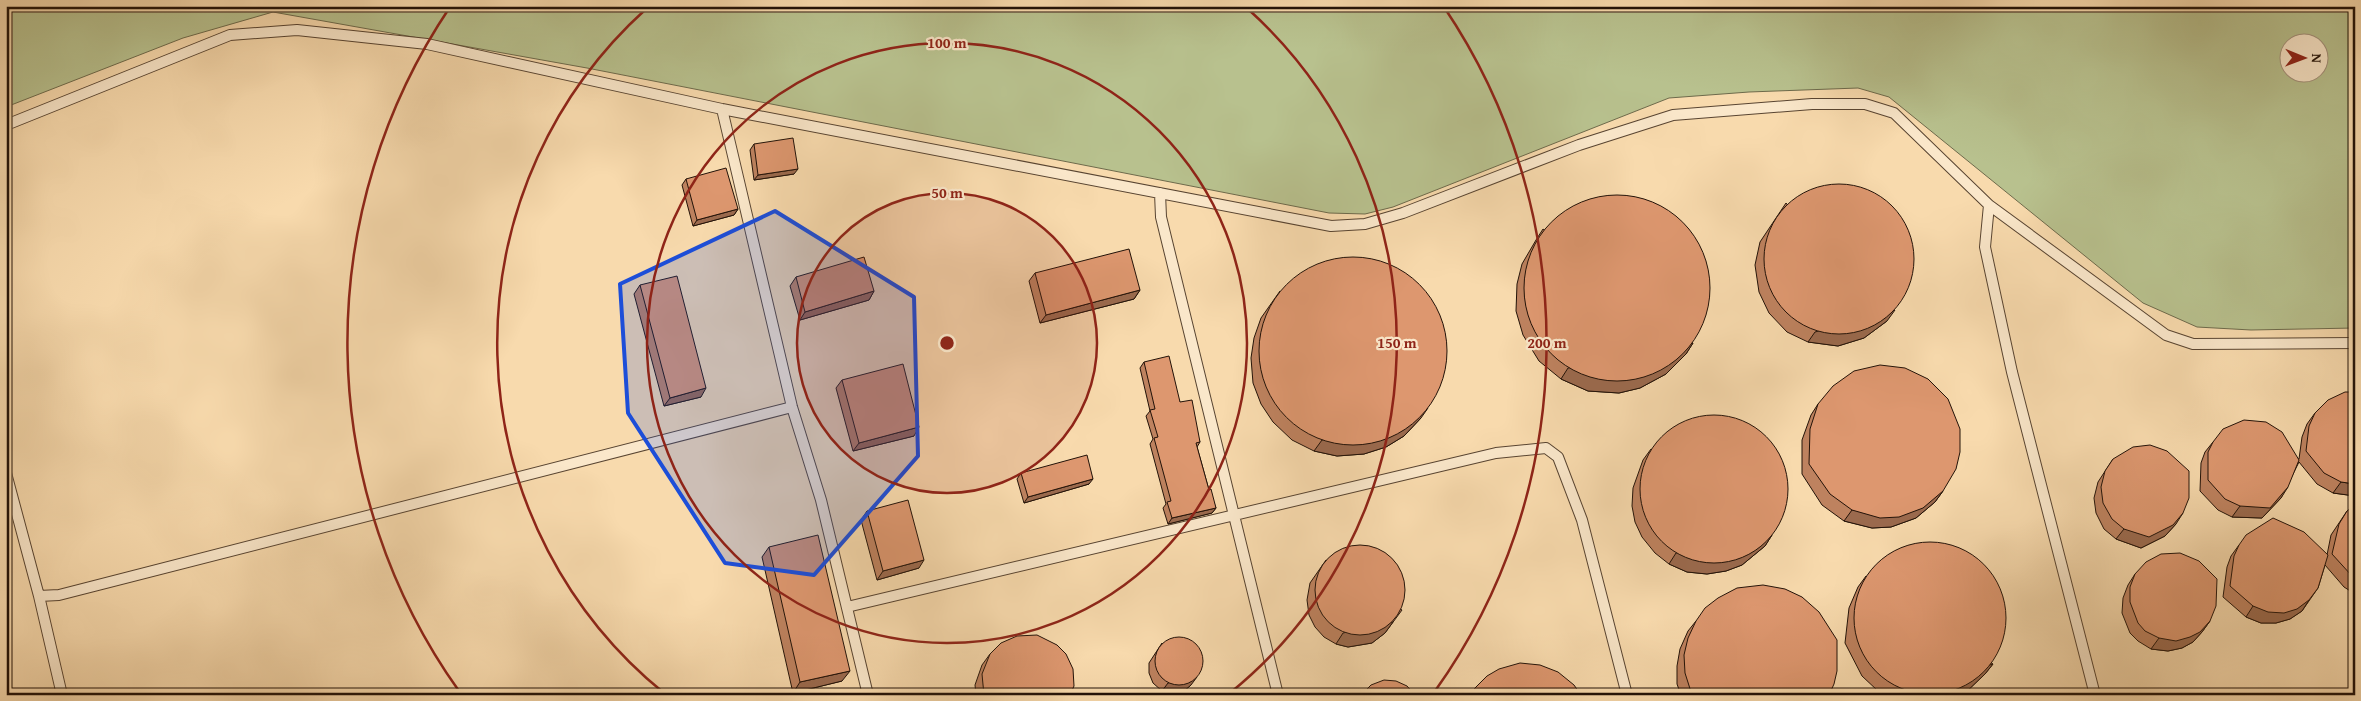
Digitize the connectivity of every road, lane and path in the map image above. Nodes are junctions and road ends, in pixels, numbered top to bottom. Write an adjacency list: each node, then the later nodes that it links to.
1 (722, 109): 2 (lane); 3 (lane); 6 (lane)
2 (6, 125)
3 (1160, 193): 4 (lane); 8 (lane)
4 (1989, 204): 5 (lane); 15 (lane)
5 (2355, 343)
6 (792, 407): 9 (lane); 10 (lane)
7 (6, 473): 9 (lane)
8 (1233, 516): 10 (lane); 13 (lane); 14 (lane)
9 (39, 596): 11 (lane)
10 (847, 607): 12 (lane)
11 (62, 695)
12 (868, 695)
13 (1278, 695)
14 (1627, 695)
15 (2095, 695)

